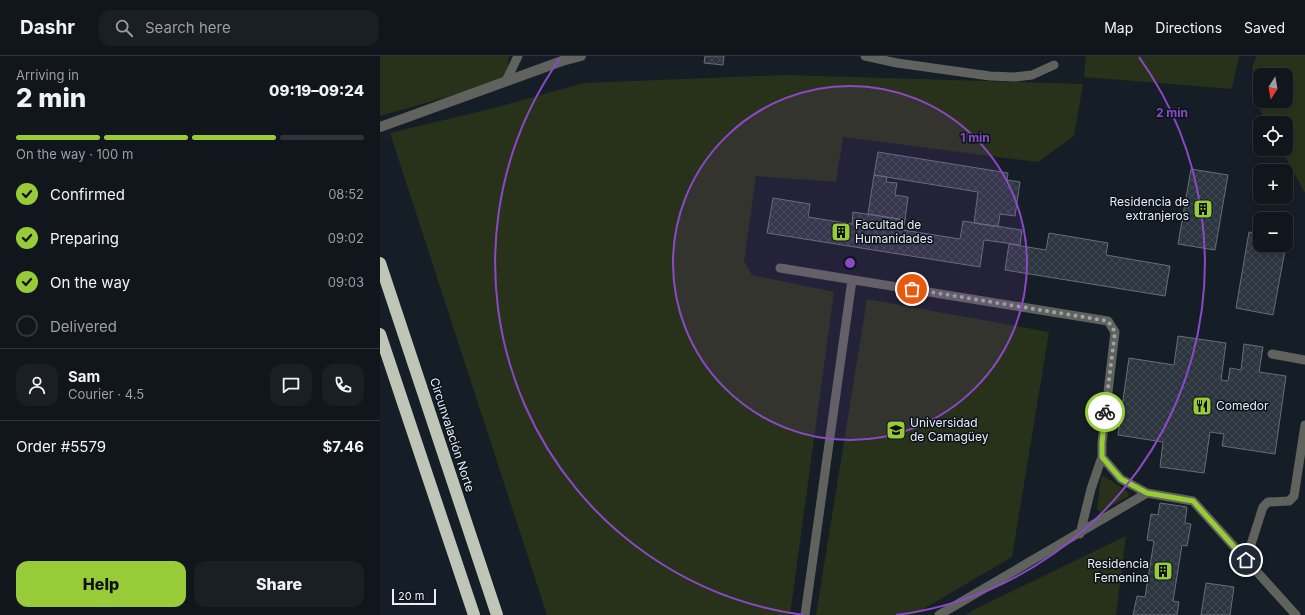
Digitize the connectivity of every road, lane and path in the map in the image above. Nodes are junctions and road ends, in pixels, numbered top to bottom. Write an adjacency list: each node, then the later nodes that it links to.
1 (518, 56): 5 (lane)
2 (582, 56): 5 (street)
3 (865, 56): 4 (lane)
4 (1054, 65)
5 (506, 81): 6 (street)
6 (380, 127)
7 (380, 264): 19 (highway, Circunvalación Norte)
8 (780, 268): 9 (lane)
9 (852, 280): 14 (lane); 20 (lane)
10 (380, 334): 18 (highway)
11 (1272, 354): 12 (lane)
12 (1305, 360)
13 (1305, 429): 17 (lane)
14 (1102, 457): 15 (lane); 16 (lane)
15 (1147, 493): 16 (lane); 17 (lane)
16 (1080, 534): 21 (lane)
17 (1246, 560): 22 (lane)
18 (474, 615)
19 (497, 615)
20 (805, 615)
21 (940, 615)
22 (1296, 615)

